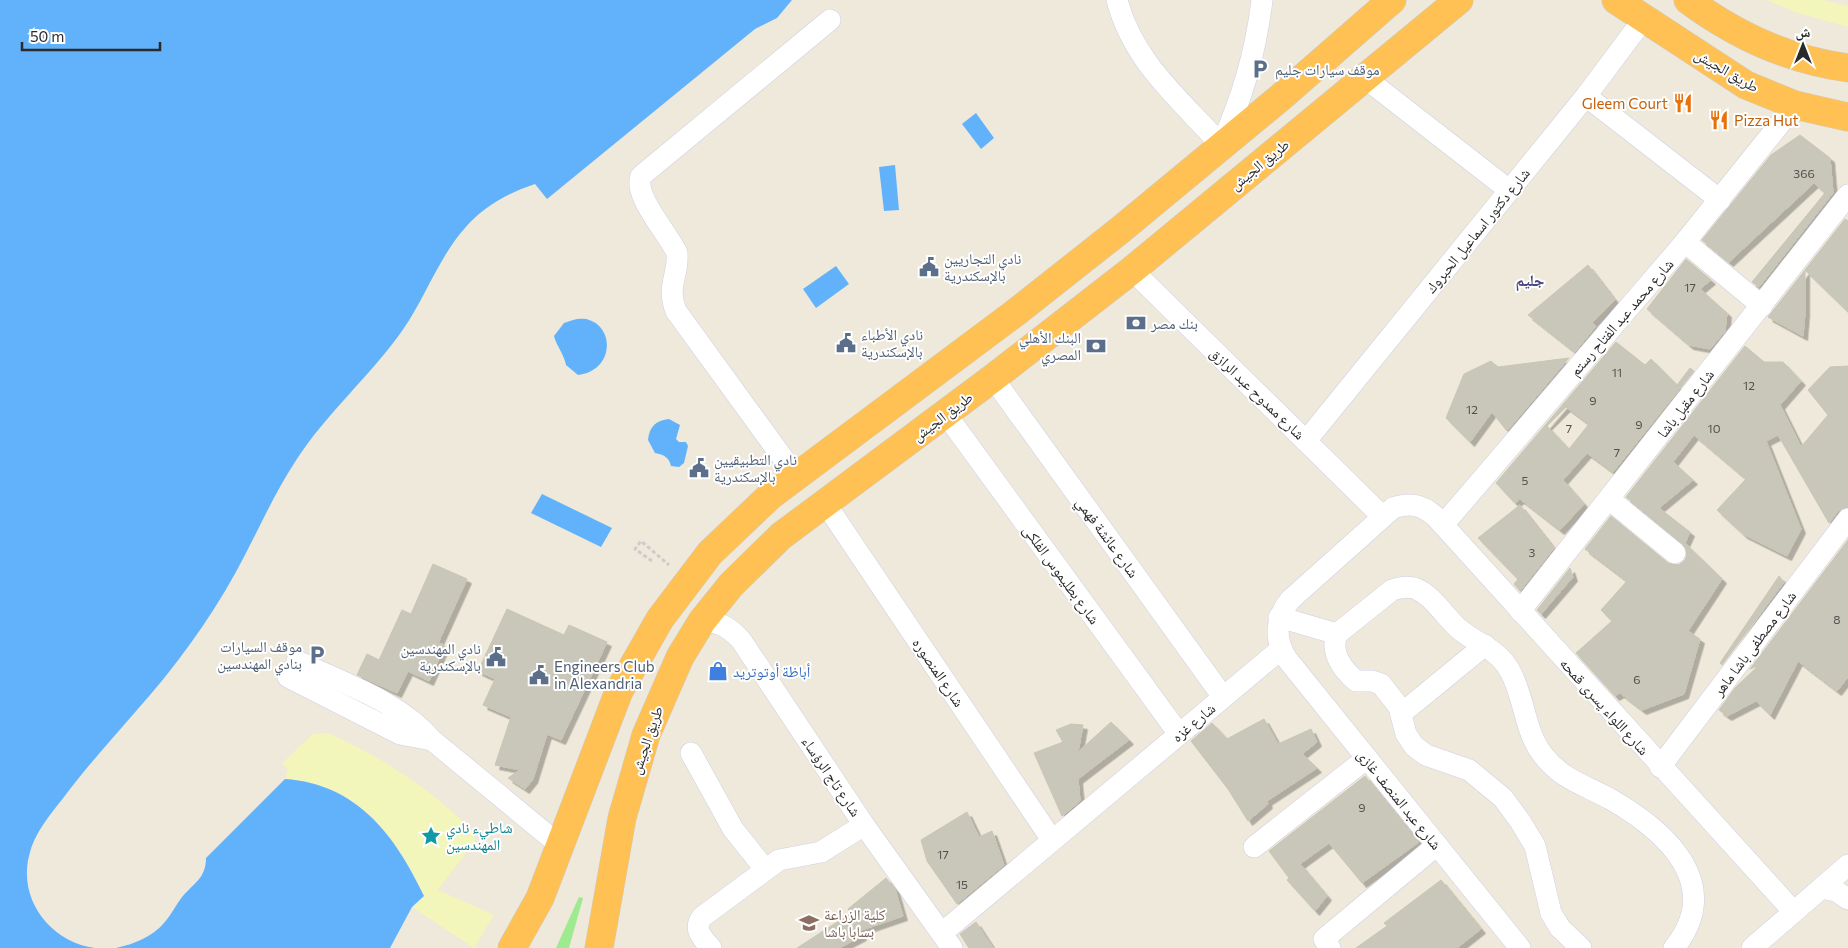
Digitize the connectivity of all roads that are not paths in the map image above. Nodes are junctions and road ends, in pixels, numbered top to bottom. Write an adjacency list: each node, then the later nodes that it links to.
1 (1116, 0): 14 (street)
2 (1262, 0): 14 (street)
3 (1392, 0): 14 (highway)
4 (1459, 0): 10 (highway, طريق الجيش)
5 (1616, 0): 7 (highway, طريق الجيش)
6 (1688, 0): 9 (highway)
7 (1645, 17): 11 (street, شارع دكتور اسماعيل الحبروك); 12 (highway, طريق الجيش)
8 (830, 20): 24 (street)
9 (1848, 68)
10 (1364, 78): 15 (street); 19 (highway, طريق الجيش)
11 (1586, 96): 15 (street, شارع دكتور اسماعيل الحبروك); 16 (street)
12 (1795, 105): 13 (highway, طريق الجيش); 16 (street, شارع محمد عبد الفتاح رستم)
13 (1848, 117)
14 (1221, 145): 24 (highway)
15 (1510, 190): 23 (street, شارع دكتور اسماعيل الحبروك)
16 (1720, 200): 18 (street, شارع محمد عبد الفتاح رستم)
17 (1845, 206): 20 (street, شارع مقبل باشا)
18 (1685, 242): 20 (street); 29 (street, شارع محمد عبد الفتاح رستم)
19 (1132, 270): 21 (highway, طريق الجيش); 23 (street, شارع ممدوح عبد الرازق)
20 (1762, 306): 25 (street, شارع مقبل باشا)
21 (993, 378): 22 (highway, طريق الجيش); 38 (street, شارع عائشة فهمي)
22 (945, 413): 26 (highway, طريق الجيش); 40 (street, شارع بطليموس الفلكى)
23 (1306, 441): 27 (street, شارع ممدوح عبد الرازق)
24 (796, 476): 47 (highway)
25 (1609, 499): 30 (street); 31 (street, شارع مقبل باشا)
26 (825, 503): 33 (highway, طريق الجيش); 45 (street, شارع المنصوره)
27 (1383, 517): 29 (street, شارع اللواء يسرى قمحه); 32 (street)
28 (1848, 519): 43 (street, شارع مصطفى باشا ماهر)
29 (1443, 525): 31 (street, شارع اللواء يسرى قمحه)
30 (1675, 552)
31 (1520, 611): 43 (street, شارع اللواء يسرى قمحه)
32 (1279, 617): 34 (street); 36 (street)
33 (702, 621): 44 (street, شارع تاج الرؤساء); 59 (highway, طريق الجيش)
34 (1338, 634): 35 (street); 39 (street)
35 (1485, 645): 39 (street); 63 (street)
36 (1281, 649): 38 (street, شارع غزه); 42 (street, شارع عبد المنصف غازى)
37 (293, 669): 47 (street)
38 (1224, 697): 40 (street, شارع غزه)
39 (1402, 713): 62 (street)
40 (1179, 734): 45 (street, شارع غزه)
41 (691, 753): 50 (street)
42 (1367, 758): 46 (street, شارع عبد المنصف غازى); 48 (street)
43 (1660, 767): 54 (street, شارع اللواء يسرى قمحه)
44 (864, 825): 50 (street); 55 (street, شارع تاج الرؤساء)
45 (1052, 840): 55 (street, شارع غزه)
46 (1437, 845): 56 (street); 61 (street, شارع عبد المنصف غازى)
47 (562, 846): 52 (highway)
48 (1254, 848)
49 (1848, 865): 51 (street)
50 (765, 870): 60 (street)
51 (1821, 888): 53 (street); 54 (street)
52 (540, 898): 57 (highway); 58 (highway)
53 (1848, 899)
54 (1792, 911): 64 (street)
55 (947, 941)
56 (1327, 944)
57 (512, 948)
58 (529, 948)
59 (598, 948)
60 (711, 948)
61 (1520, 948)
62 (1581, 948)
63 (1674, 948)
64 (1752, 948)

